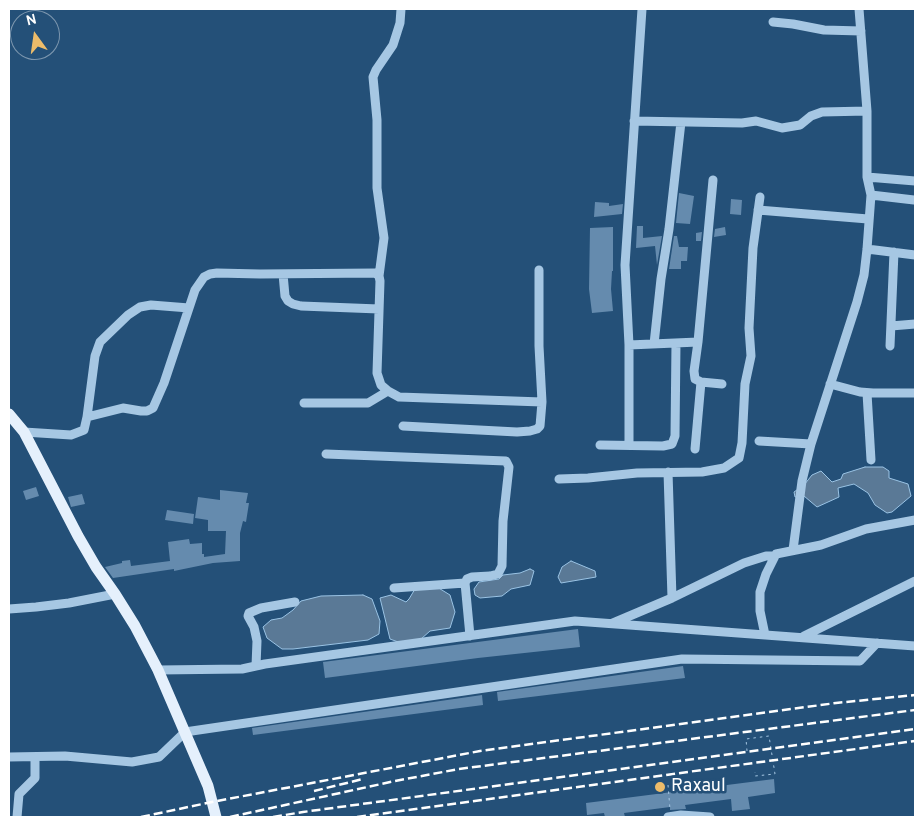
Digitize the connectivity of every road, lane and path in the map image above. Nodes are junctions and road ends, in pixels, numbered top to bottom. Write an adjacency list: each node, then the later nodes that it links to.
1 (401, 9): 22 (street)
2 (642, 9): 7 (street)
3 (859, 9): 5 (street)
4 (773, 22): 5 (street)
5 (862, 31): 6 (street)
6 (867, 111): 8 (street); 9 (street)
7 (634, 121): 8 (street); 30 (street)
8 (681, 122): 29 (street)
9 (867, 177): 11 (street); 12 (street)
10 (713, 180): 27 (street)
11 (915, 181)
12 (871, 194): 14 (street); 16 (street)
13 (760, 197): 15 (street)
14 (914, 200)
15 (758, 210): 16 (street); 51 (street)
16 (868, 219): 17 (street)
17 (867, 249): 18 (street); 34 (street)
18 (894, 252): 19 (street); 26 (street)
19 (915, 255)
20 (539, 270): 38 (street)
21 (283, 274): 22 (street); 23 (street); 24 (street)
22 (379, 276): 24 (street)
23 (189, 308): 41 (street); 41 (street)
24 (378, 309): 35 (street)
25 (915, 324): 26 (street)
26 (891, 326): 31 (street)
27 (698, 342): 28 (street); 32 (street)
28 (676, 343): 29 (street); 47 (street)
29 (654, 344): 30 (street)
30 (629, 345): 47 (street)
31 (890, 346)
32 (701, 382): 33 (street); 48 (street)
33 (722, 384)
34 (830, 384): 37 (street); 45 (street)
35 (388, 392): 38 (street); 39 (street)
36 (915, 392): 37 (street)
37 (867, 393): 50 (street)
38 (542, 402): 42 (street)
39 (304, 403)
40 (9, 414): 43 (main road)
41 (87, 417): 43 (street)
42 (403, 426)
43 (24, 432): 59 (main road)
44 (759, 441): 45 (street)
45 (811, 444): 54 (street)
46 (600, 445): 47 (street)
47 (629, 445)
48 (695, 449)
49 (326, 454): 57 (street)
50 (871, 460)
51 (668, 472): 52 (street); 60 (street)
52 (558, 479)
53 (915, 520): 54 (street)
54 (793, 550): 55 (street)
55 (774, 556): 60 (street); 64 (street)
56 (915, 581): 66 (street)
57 (465, 583): 58 (street); 65 (street)
58 (394, 588)
59 (115, 594): 62 (street); 70 (main road)
60 (672, 598): 63 (street)
61 (295, 602): 69 (street)
62 (9, 609)
63 (611, 624): 64 (street); 65 (street)
64 (765, 635): 66 (street)
65 (470, 636): 69 (street)
66 (802, 637): 67 (street)
67 (877, 643): 68 (street); 71 (street)
68 (915, 646)
69 (256, 666): 70 (street)
70 (158, 670): 71 (main road)
71 (185, 732): 74 (street); 78 (main road)
72 (747, 751): 75 (path)
73 (9, 757): 74 (street)
74 (35, 757): 77 (street)
75 (755, 772)
76 (668, 785): 79 (path)
77 (17, 817)
78 (216, 817)
79 (669, 817): 80 (street)
80 (710, 817)

